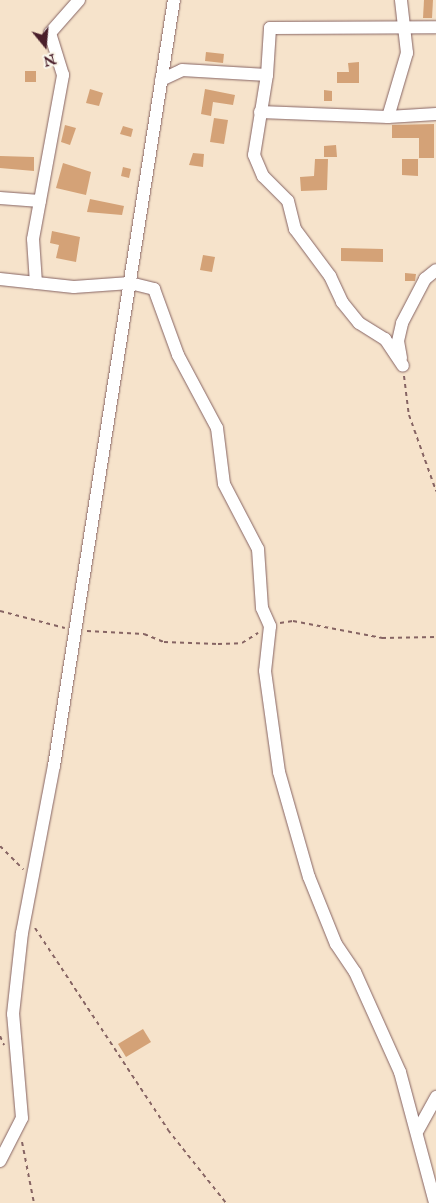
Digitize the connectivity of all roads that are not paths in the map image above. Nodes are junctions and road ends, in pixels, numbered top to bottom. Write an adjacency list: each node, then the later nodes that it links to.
1 (79, 0): 12 (street)
2 (174, 0): 7 (street)
3 (401, 0): 4 (street)
4 (403, 26): 5 (street); 6 (street); 10 (street)
5 (436, 27)
6 (267, 75): 7 (street); 8 (street)
7 (161, 80): 16 (street)
8 (260, 112): 10 (street); 13 (street)
9 (436, 114): 10 (street)
10 (388, 117)
11 (0, 198): 12 (street)
12 (40, 201): 15 (street)
13 (436, 270)
14 (0, 279): 15 (street)
15 (36, 283): 16 (street)
16 (130, 283): 18 (street); 19 (street)
17 (436, 1097): 18 (street)
18 (418, 1130): 20 (street)
19 (0, 1161)
20 (435, 1203)

